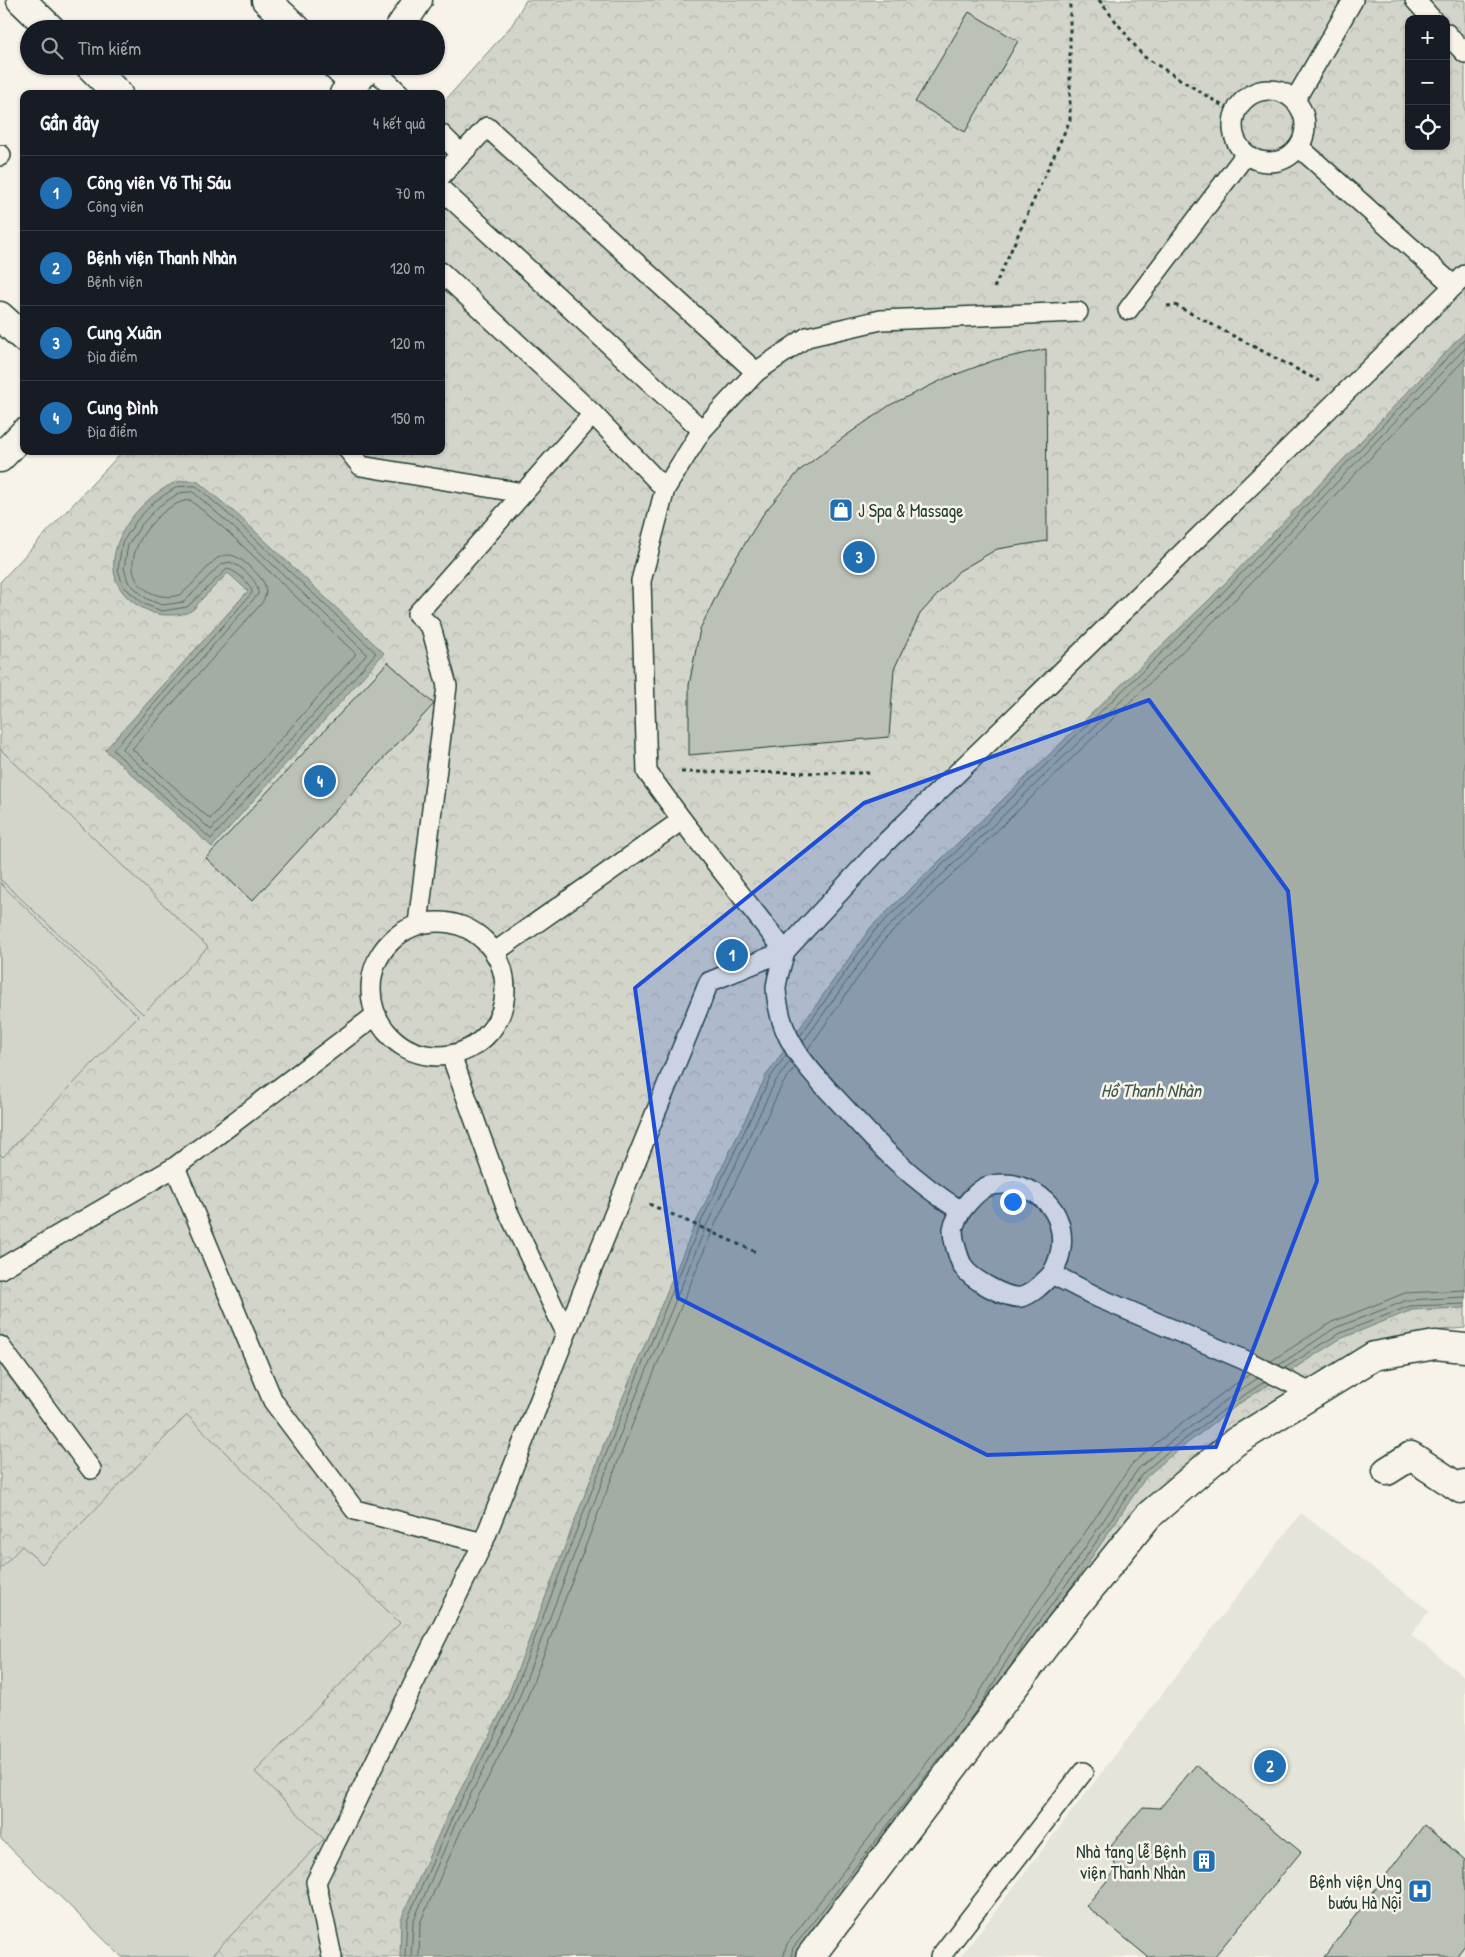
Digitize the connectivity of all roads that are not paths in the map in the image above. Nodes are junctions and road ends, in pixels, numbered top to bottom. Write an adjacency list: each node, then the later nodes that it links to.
1 (21, 0): 7 (street)
2 (266, 0): 8 (street)
3 (418, 0): 9 (street)
4 (1352, 0): 16 (lane)
5 (1415, 0): 6 (lane)
6 (1428, 15)
7 (42, 20)
8 (287, 20)
9 (405, 20)
10 (1450, 37): 11 (lane)
11 (1465, 53)
12 (99, 75): 14 (street)
13 (355, 75): 15 (lane)
14 (114, 90)
15 (391, 90)
16 (1294, 100): 18 (lane); 20 (lane)
17 (445, 138): 19 (lane)
18 (1299, 147): 20 (lane); 24 (lane)
19 (461, 154): 21 (lane); 29 (lane)
20 (1246, 154): 25 (lane)
21 (445, 172)
22 (445, 193): 31 (lane)
23 (445, 276): 30 (lane)
24 (1459, 281): 39 (lane)
25 (1128, 310)
26 (1078, 312): 29 (lane)
27 (0, 316): 28 (street)
28 (20, 334)
29 (756, 372): 31 (lane)
30 (593, 414): 35 (lane); 36 (lane)
31 (702, 430): 35 (lane)
32 (20, 437): 34 (street)
33 (352, 455): 36 (lane)
34 (0, 458)
35 (665, 489): 37 (lane)
36 (523, 493): 38 (lane)
37 (682, 820): 39 (lane); 40 (lane)
38 (418, 924): 40 (lane); 41 (lane)
39 (785, 951): 44 (lane); 47 (lane)
40 (495, 952): 42 (lane)
41 (376, 1015): 42 (lane); 43 (lane)
42 (451, 1055): 47 (lane)
43 (175, 1167): 45 (lane); 54 (lane)
44 (961, 1211): 46 (lane); 46 (lane)
45 (0, 1268)
46 (1052, 1274): 50 (lane)
47 (566, 1334): 54 (lane)
48 (0, 1346): 51 (lane)
49 (1465, 1348): 50 (street)
50 (1311, 1393): 57 (street)
51 (91, 1469)
52 (1387, 1472): 53 (street)
53 (1465, 1484)
54 (483, 1543): 56 (lane)
55 (1083, 1772): 58 (lane)
56 (332, 1957)
57 (810, 1957)
58 (940, 1957)

